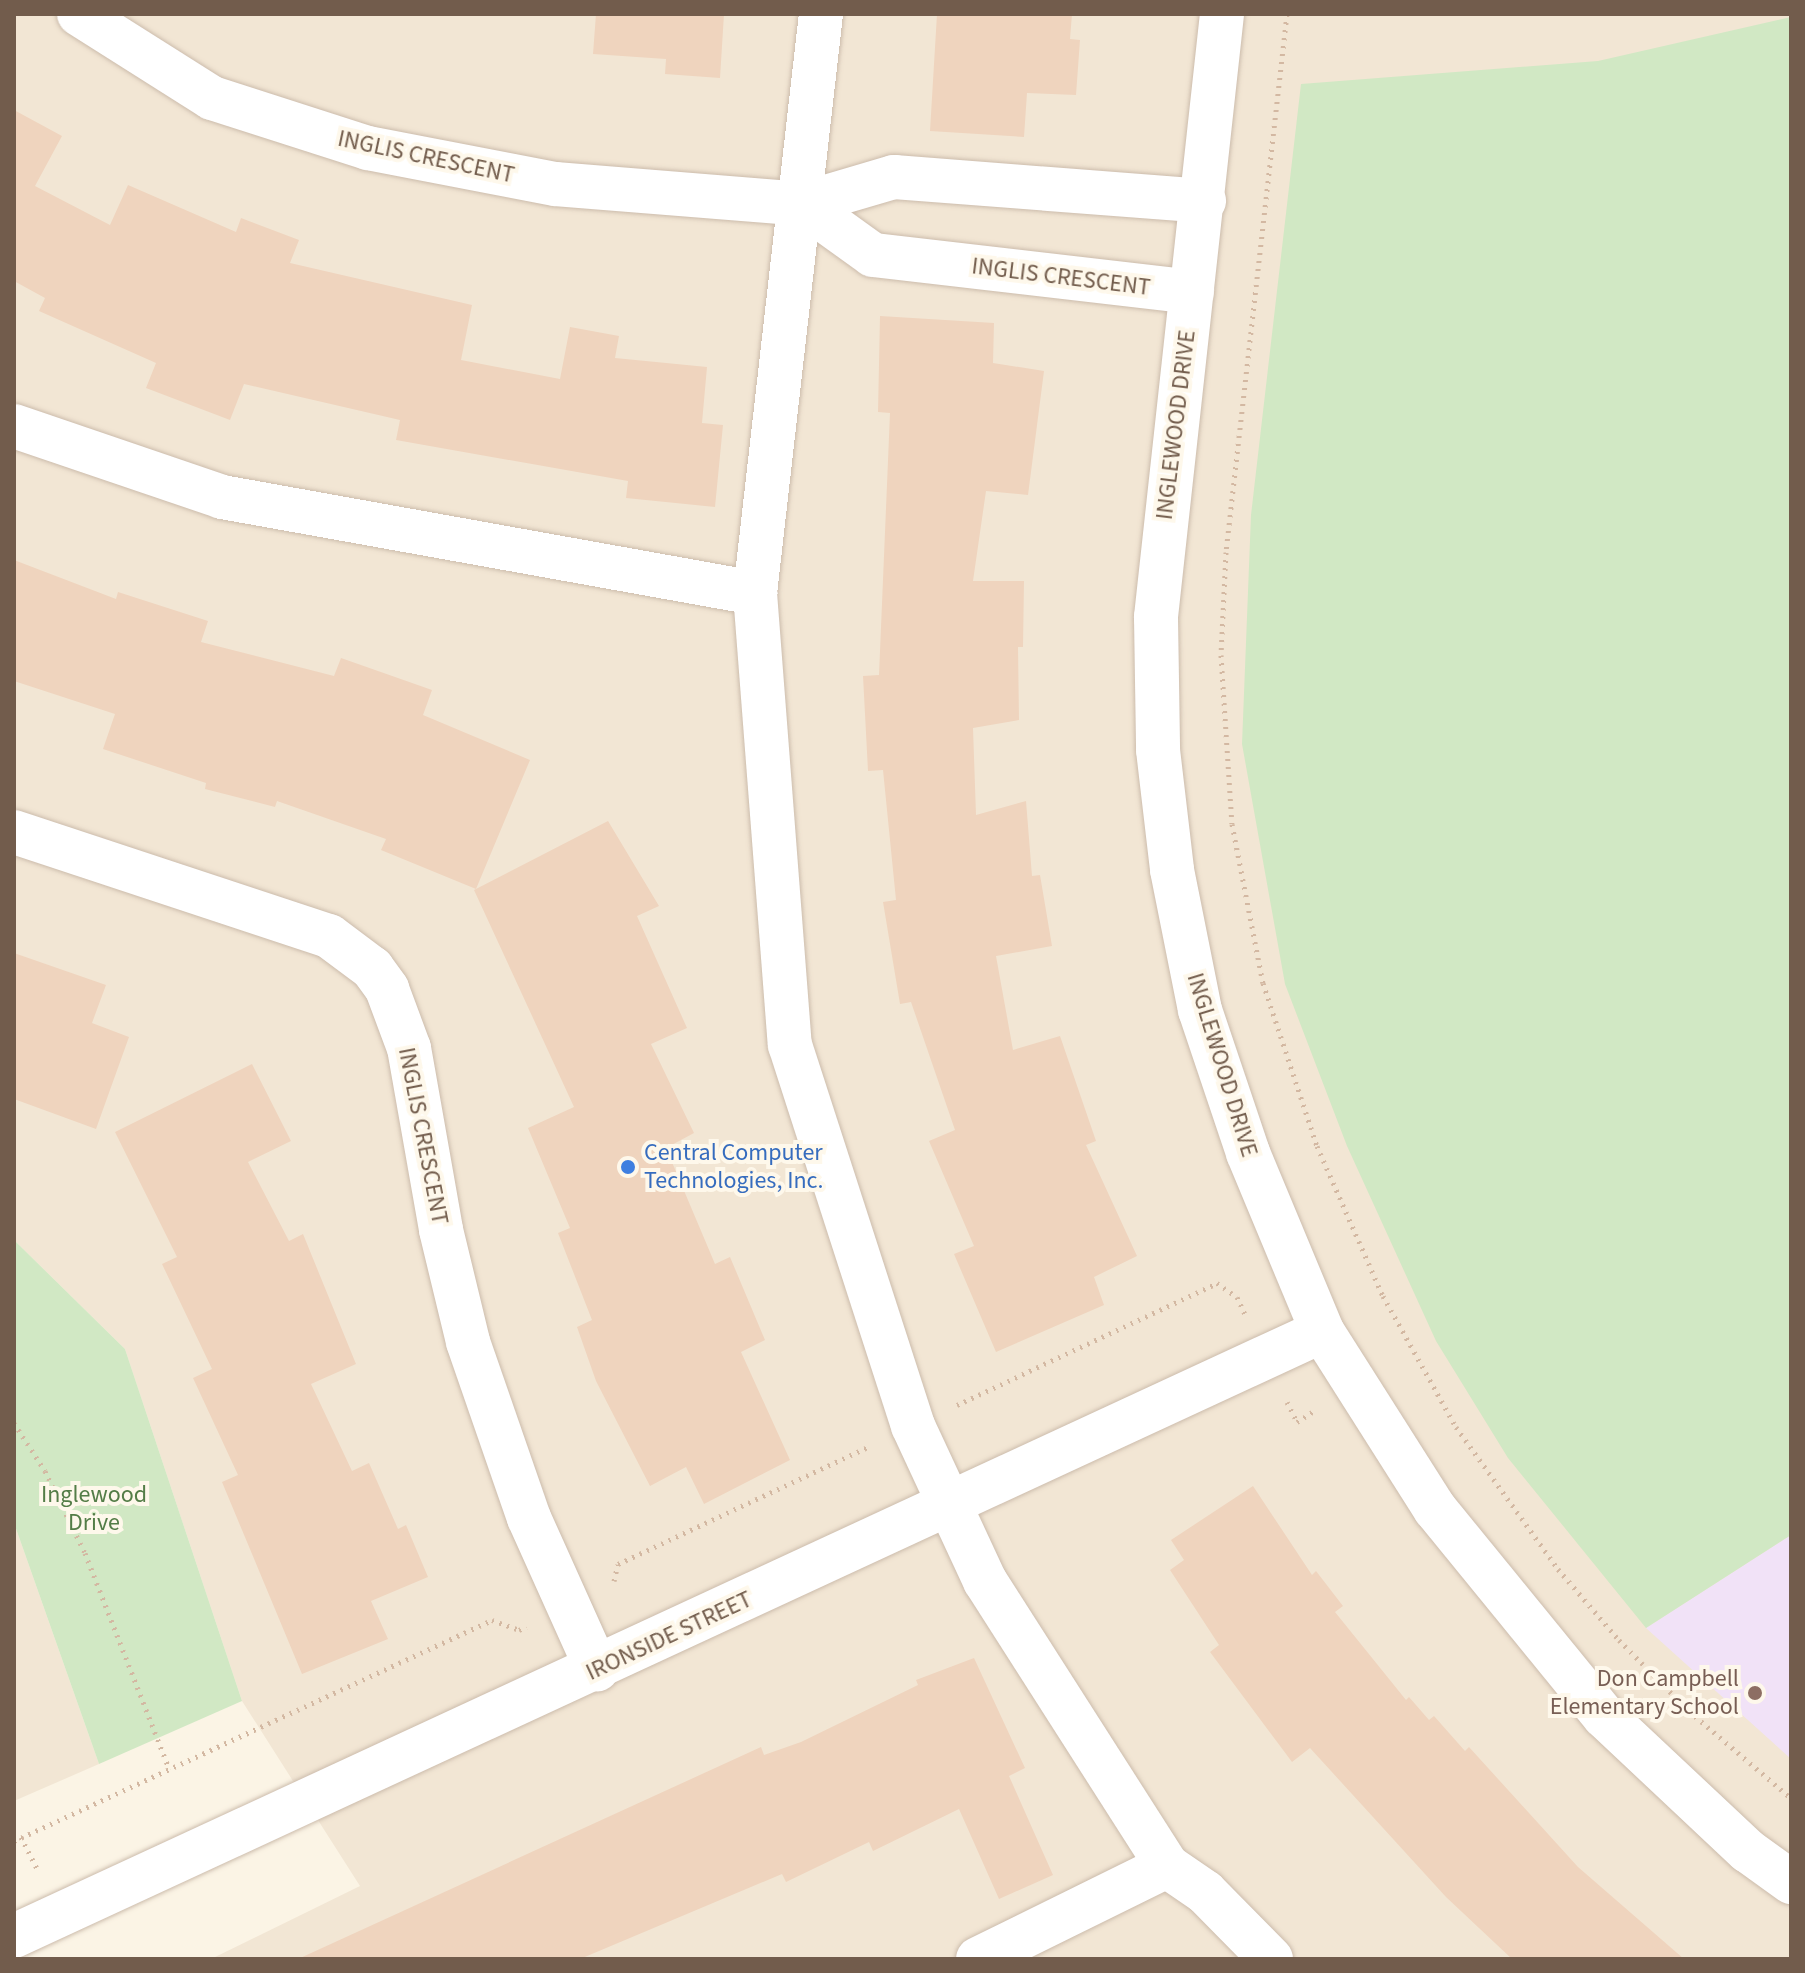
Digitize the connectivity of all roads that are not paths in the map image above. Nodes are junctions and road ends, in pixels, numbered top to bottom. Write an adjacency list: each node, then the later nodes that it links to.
1 (79, 14): 5 (street, INGLIS CRESCENT)
2 (821, 14): 5 (street)
3 (1222, 14): 4 (street, INGLEWOOD DRIVE)
4 (1204, 201): 5 (street, INGLIS CRESCENT); 6 (street, INGLEWOOD DRIVE)
5 (802, 204): 6 (street, INGLIS CRESCENT); 8 (street)
6 (1192, 292): 10 (street, INGLEWOOD DRIVE)
7 (14, 426): 8 (street)
8 (755, 593): 11 (street)
9 (14, 832): 12 (street, INGLIS CRESCENT)
10 (1322, 1331): 11 (street, IRONSIDE STREET); 14 (street, INGLEWOOD DRIVE)
11 (950, 1506): 12 (street, IRONSIDE STREET); 13 (street)
12 (597, 1669): 15 (street, IRONSIDE STREET)
13 (1167, 1866): 16 (street); 17 (street)
14 (1791, 1882)
15 (26, 1942)
16 (978, 1959)
17 (1271, 1959)

